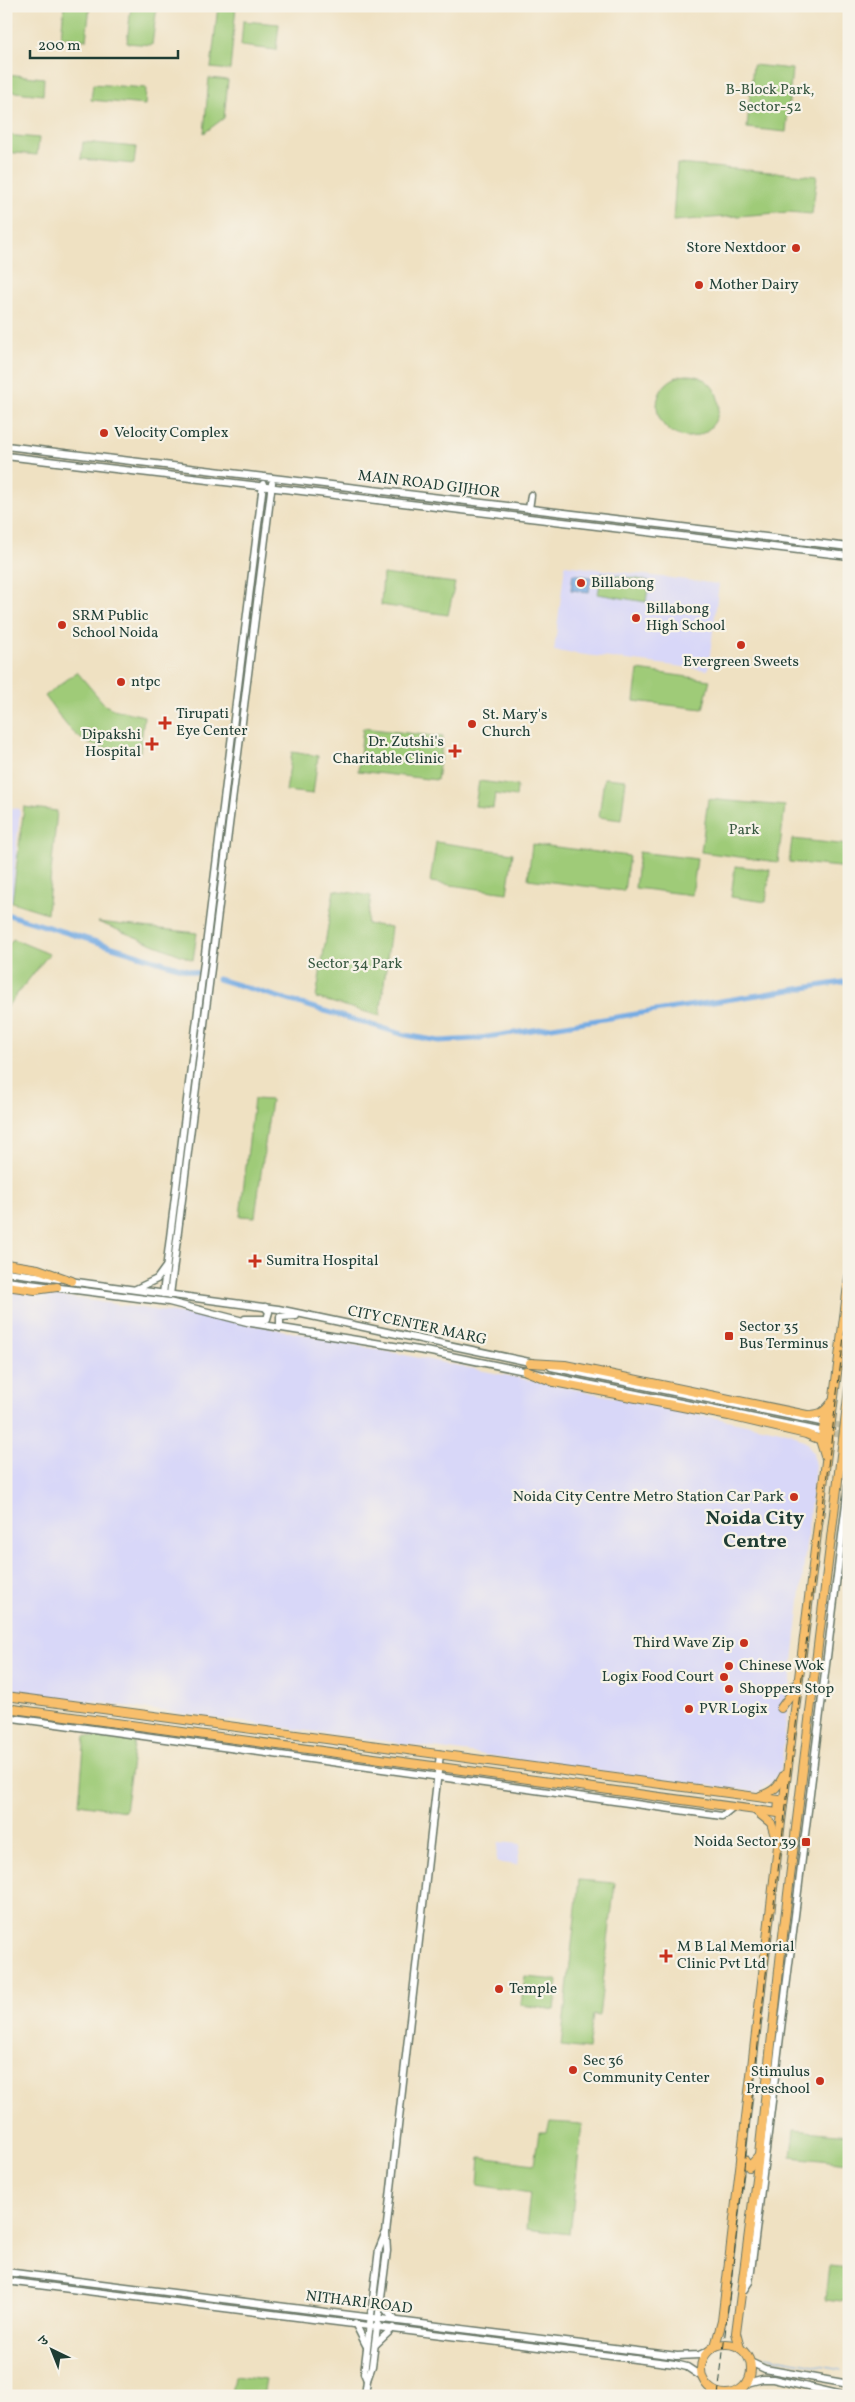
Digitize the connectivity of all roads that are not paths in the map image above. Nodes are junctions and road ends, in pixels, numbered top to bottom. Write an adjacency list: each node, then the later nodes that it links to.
1 (6, 446): 3 (street, MAIN ROAD GIJHOR)
2 (6, 456): 5 (street, MAIN ROAD GIJHOR)
3 (264, 478): 4 (street, MAIN ROAD GIJHOR); 5 (street)
4 (273, 480): 6 (street); 8 (street, MAIN ROAD GIJHOR)
5 (263, 486): 6 (street, MAIN ROAD GIJHOR); 12 (street)
6 (271, 487): 10 (street, MAIN ROAD GIJHOR); 21 (street)
7 (531, 495): 8 (street)
8 (529, 509): 9 (street, MAIN ROAD GIJHOR)
9 (849, 547)
10 (849, 556)
11 (6, 1264): 16 (main road)
12 (166, 1266): 19 (street); 20 (street)
13 (6, 1272): 16 (street, CITY CENTER MARG)
14 (849, 1277): 30 (main road)
15 (6, 1281): 18 (street, CITY CENTER MARG)
16 (72, 1281): 19 (street, CITY CENTER MARG)
17 (6, 1286): 18 (main road)
18 (57, 1287): 24 (street, CITY CENTER MARG)
19 (135, 1290): 20 (street, CITY CENTER MARG)
20 (162, 1294): 21 (street, CITY CENTER MARG)
21 (170, 1295): 22 (street, CITY CENTER MARG)
22 (265, 1307): 23 (street, CITY CENTER MARG); 24 (street)
23 (305, 1315): 25 (street); 26 (street, CITY CENTER MARG)
24 (242, 1320): 25 (street, CITY CENTER MARG)
25 (280, 1328): 27 (street, CITY CENTER MARG)
26 (530, 1363): 31 (main road); 32 (street, CITY CENTER MARG)
27 (526, 1371): 33 (street, CITY CENTER MARG); 34 (main road)
28 (849, 1389): 29 (main road)
29 (848, 1394): 37 (main road)
30 (833, 1401): 31 (main road); 36 (main road)
31 (826, 1411): 34 (main road)
32 (821, 1422)
33 (819, 1431)
34 (821, 1440): 36 (main road)
35 (849, 1454): 37 (main road)
36 (825, 1456): 39 (main road)
37 (839, 1470): 53 (main road)
38 (849, 1479): 57 (street)
39 (802, 1653): 42 (main road); 45 (main road)
40 (6, 1696): 44 (main road)
41 (6, 1708): 46 (main road)
42 (781, 1708)
43 (6, 1717): 47 (street)
44 (440, 1754): 46 (street); 48 (main road)
45 (788, 1766): 48 (main road); 51 (main road)
46 (439, 1767): 47 (street); 49 (main road)
47 (438, 1776): 49 (street); 54 (street)
48 (756, 1797): 50 (main road)
49 (733, 1807): 50 (main road)
50 (754, 1810): 51 (main road)
51 (778, 1846): 52 (main road)
52 (741, 2155): 53 (main road); 70 (main road)
53 (759, 2156): 57 (main road)
54 (386, 2233): 58 (street); 59 (street)
55 (6, 2272): 60 (street, NITHARI ROAD)
56 (6, 2281): 64 (street, NITHARI ROAD)
57 (741, 2294): 71 (main road)
58 (372, 2303): 60 (street); 61 (street)
59 (380, 2303): 62 (street); 63 (street)
60 (356, 2315): 61 (street, NITHARI ROAD)
61 (370, 2317): 62 (street, NITHARI ROAD); 65 (street)
62 (378, 2318): 63 (street, NITHARI ROAD); 66 (street)
63 (394, 2320): 70 (street, NITHARI ROAD)
64 (355, 2323): 65 (street, NITHARI ROAD); 68 (street)
65 (369, 2326): 66 (street, NITHARI ROAD); 68 (street)
66 (377, 2327): 67 (street, NITHARI ROAD); 69 (street)
67 (393, 2328): 69 (street); 73 (street, NITHARI ROAD)
68 (366, 2346): 74 (street)
69 (375, 2346): 74 (street)
70 (712, 2348): 71 (main road); 73 (main road)
71 (740, 2348): 72 (main road)
72 (750, 2362): 75 (main road); 76 (street)
73 (702, 2377): 77 (main road)
74 (367, 2380): 79 (street)
75 (747, 2383): 78 (main road); 80 (street)
76 (849, 2384)
77 (712, 2393): 78 (main road)
78 (733, 2395)
79 (365, 2396)
80 (847, 2396)

